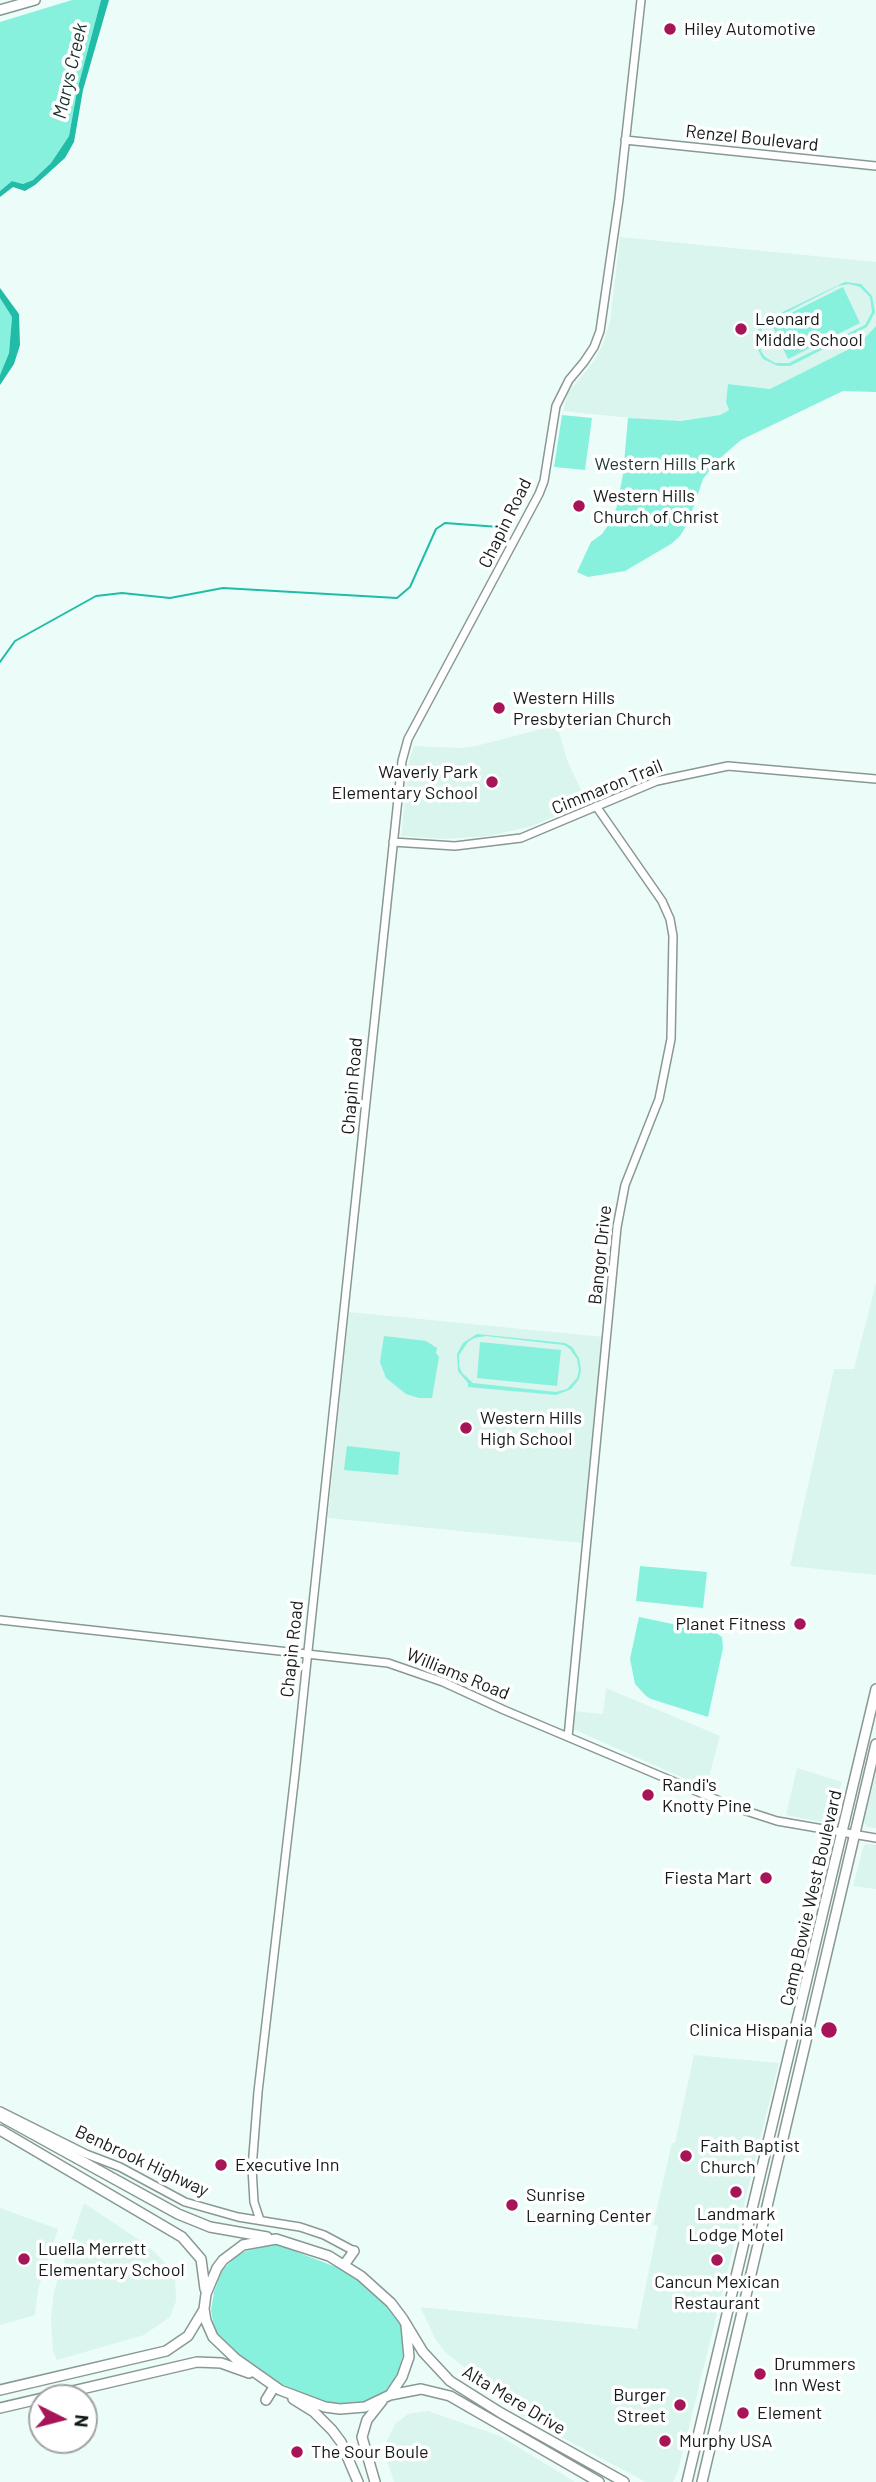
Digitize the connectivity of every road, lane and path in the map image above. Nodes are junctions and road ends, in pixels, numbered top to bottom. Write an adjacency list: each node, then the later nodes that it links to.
1 (35, 0): 3 (main road)
2 (641, 0): 4 (street, Chapin Road)
3 (0, 10)
4 (625, 140): 5 (street, Renzel Boulevard); 8 (street, Chapin Road)
5 (876, 166)
6 (876, 779): 7 (street, Cimmaron Trail)
7 (596, 806): 8 (street, Cimmaron Trail); 12 (street, Bangor Drive)
8 (393, 842): 10 (street, Chapin Road)
9 (0, 1620): 10 (street, Williams Road)
10 (307, 1652): 12 (street, Williams Road); 19 (street, Chapin Road)
11 (876, 1689): 14 (main road, Camp Bowie West Boulevard)
12 (568, 1737): 14 (street, Williams Road)
13 (876, 1744): 15 (main road, Camp Bowie West Boulevard)
14 (841, 1833): 15 (street, Williams Road); 35 (main road, Camp Bowie West Boulevard)
15 (854, 1836): 16 (street, Williams Road); 36 (main road, Camp Bowie West Boulevard)
16 (876, 1839)
17 (0, 2113): 19 (street, Benbrook Highway); 20 (main road, Benbrook Highway)
18 (0, 2130): 23 (main road)
19 (260, 2220): 21 (street, Benbrook Highway)
20 (276, 2239): 22 (main road); 23 (main road)
21 (354, 2252): 22 (main road)
22 (344, 2265): 25 (main road)
23 (206, 2294): 24 (main road)
24 (204, 2309): 26 (main road); 27 (main road)
25 (407, 2325): 28 (main road); 34 (main road, Alta Mere Drive)
26 (275, 2388): 28 (main road); 29 (main road); 30 (main road); 31 (main road)
27 (0, 2390)
28 (386, 2398): 32 (main road); 33 (main road, Alta Mere Drive)
29 (266, 2400)
30 (0, 2408)
31 (359, 2482)
32 (375, 2482)
33 (598, 2482)
34 (624, 2482)
35 (685, 2482)
36 (703, 2482)

